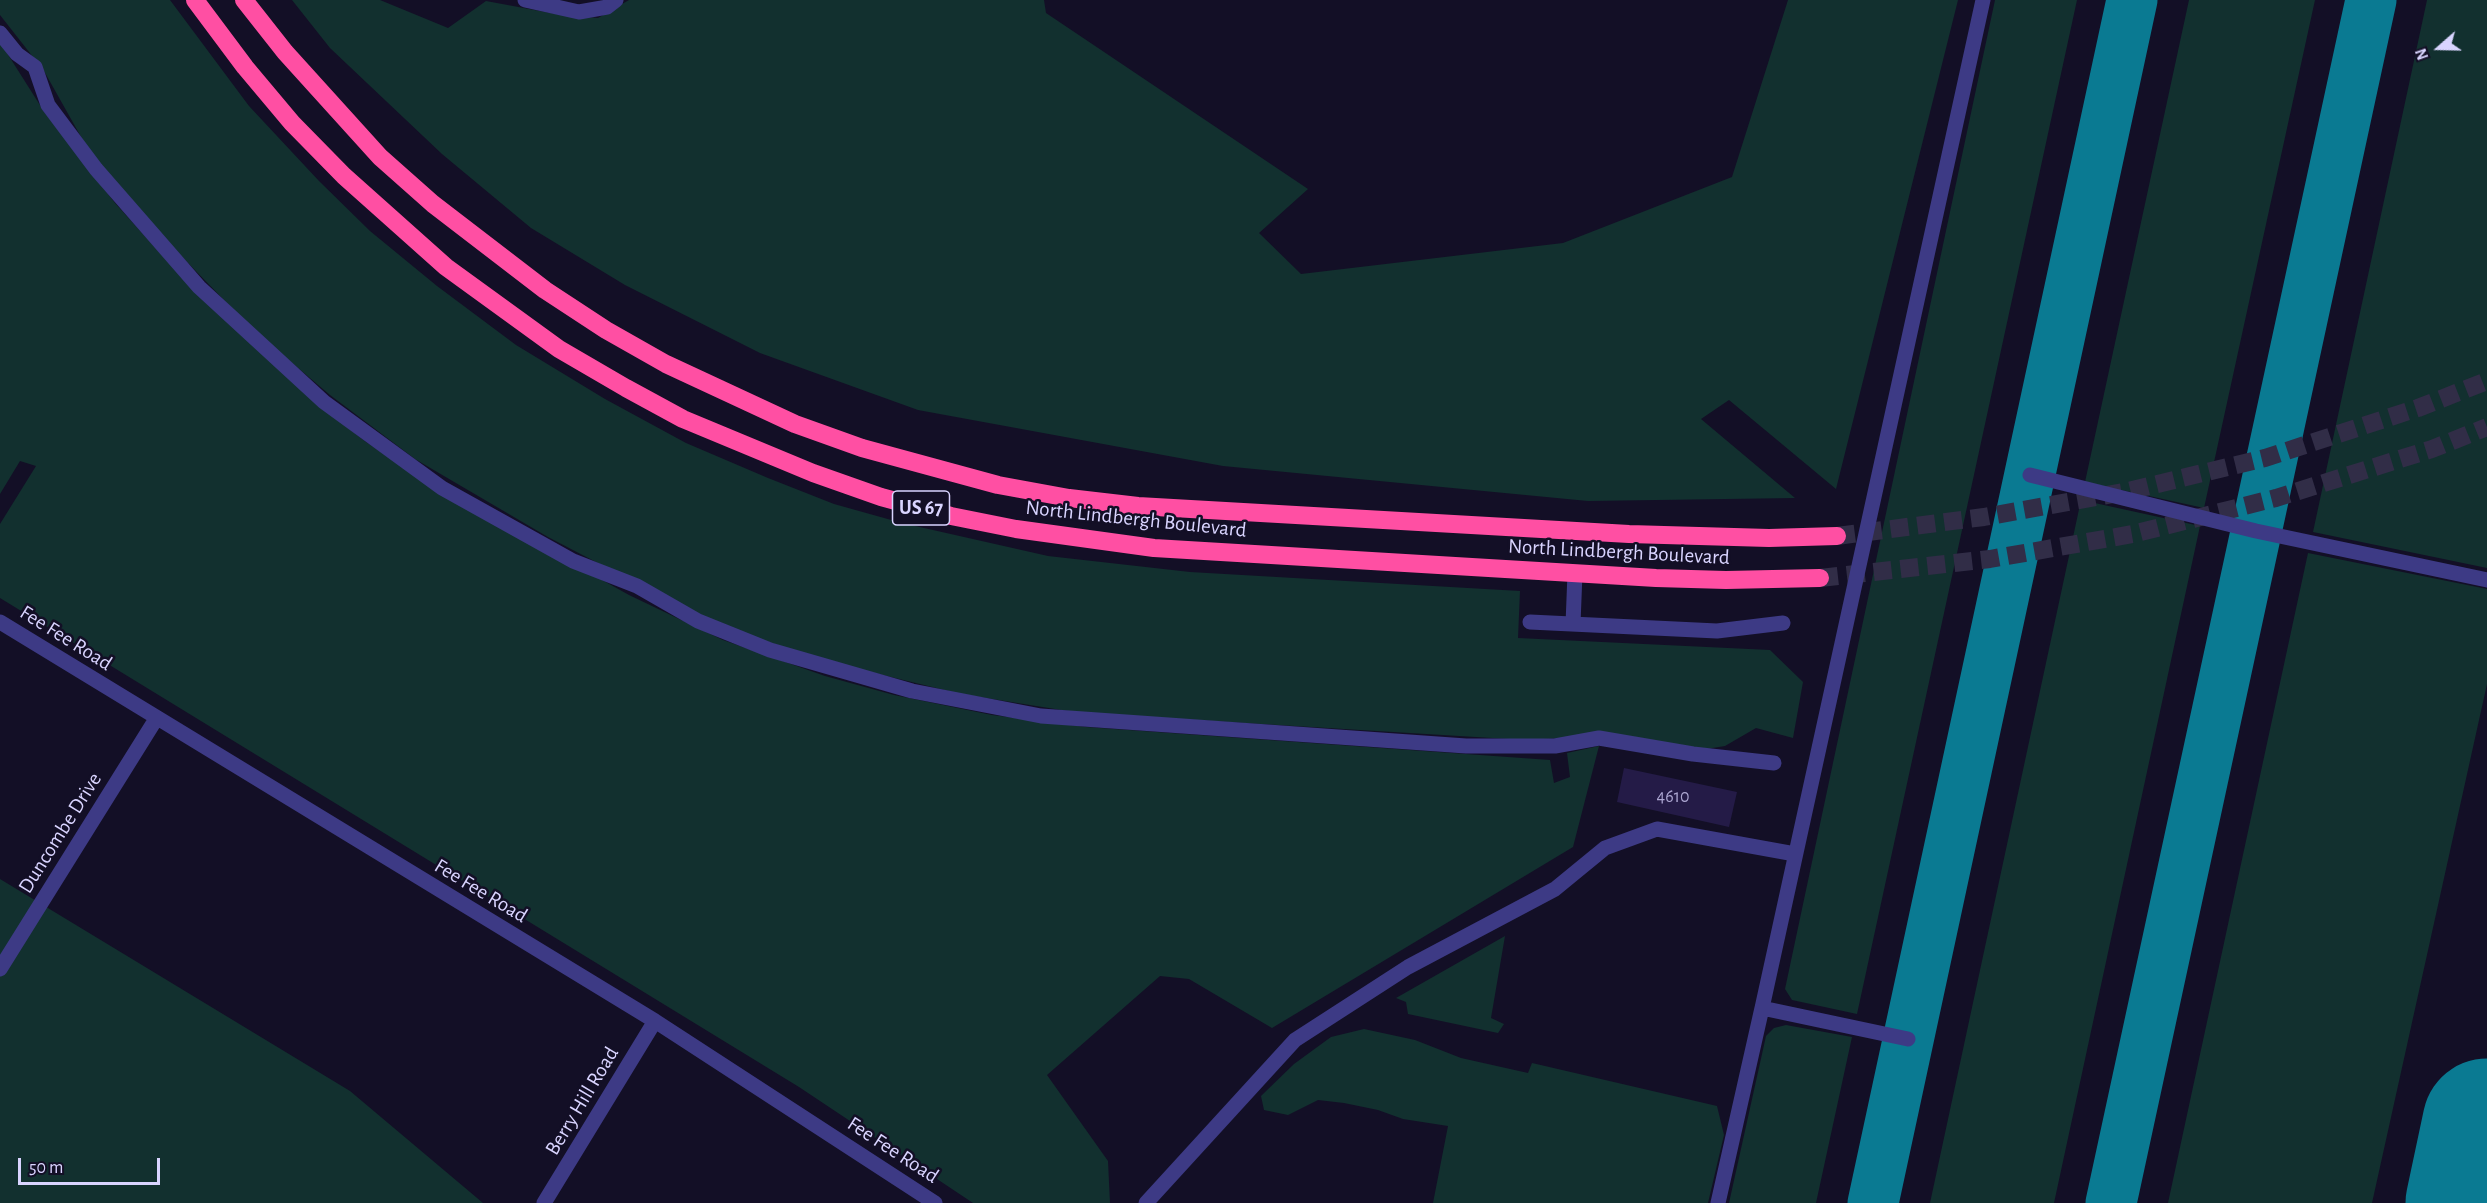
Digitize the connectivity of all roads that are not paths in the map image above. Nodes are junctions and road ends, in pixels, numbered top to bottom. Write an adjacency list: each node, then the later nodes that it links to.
1 (195, 0): 9 (highway, North Lindbergh Boulevard / US 67)
2 (244, 0): 8 (highway, North Lindbergh Boulevard / US 67)
3 (525, 0): 4 (street)
4 (616, 0)
5 (1983, 0): 18 (street)
6 (0, 33): 17 (street)
7 (2030, 475): 11 (street)
8 (1837, 536)
9 (1575, 573): 10 (highway, North Lindbergh Boulevard / US 67); 15 (street)
10 (1820, 578)
11 (2487, 580)
12 (0, 622): 16 (street, Fee Fee Road)
13 (1530, 622): 15 (street)
14 (1783, 623): 15 (street)
15 (1573, 624)
16 (156, 719): 19 (street, Duncombe Drive); 21 (street, Fee Fee Road)
17 (1774, 764)
18 (1796, 854): 20 (street); 25 (street)
19 (0, 969)
20 (1762, 1008): 22 (street); 26 (street)
21 (655, 1021): 23 (street, Berry Hill Road); 24 (street, Fee Fee Road)
22 (1908, 1039)
23 (544, 1203)
24 (935, 1203)
25 (1146, 1203)
26 (1718, 1203)

